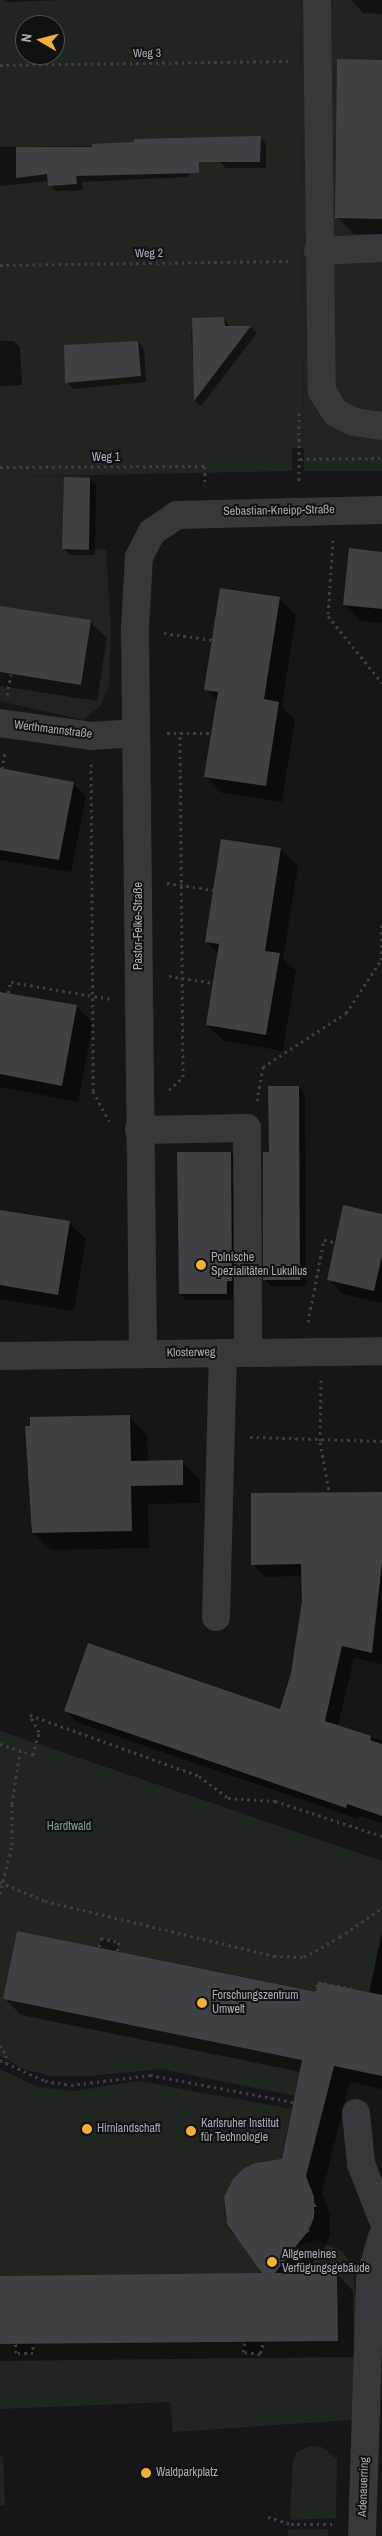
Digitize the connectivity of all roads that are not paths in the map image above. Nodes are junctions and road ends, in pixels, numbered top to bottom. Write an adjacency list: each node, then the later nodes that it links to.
1 (317, 0): 3 (street)
2 (382, 248): 3 (street)
3 (308, 256): 4 (street)
4 (382, 426)
5 (382, 510): 6 (street, Sebastian-Kneipp-Straße)
6 (177, 515): 8 (street, Pastor-Felke-Straße)
7 (0, 723): 8 (street, Werthmannstraße)
8 (136, 734): 9 (street, Pastor-Felke-Straße)
9 (149, 1129): 11 (street); 12 (street, Pastor-Felke-Straße)
10 (382, 1351): 11 (street, Klosterweg)
11 (235, 1353): 12 (street, Klosterweg); 14 (street)
12 (143, 1354): 13 (street, Klosterweg)
13 (0, 1356)
14 (216, 1617)
15 (356, 2113): 16 (street)
16 (382, 2218)
17 (382, 2237): 18 (street, Adenauerring)
18 (362, 2530)

